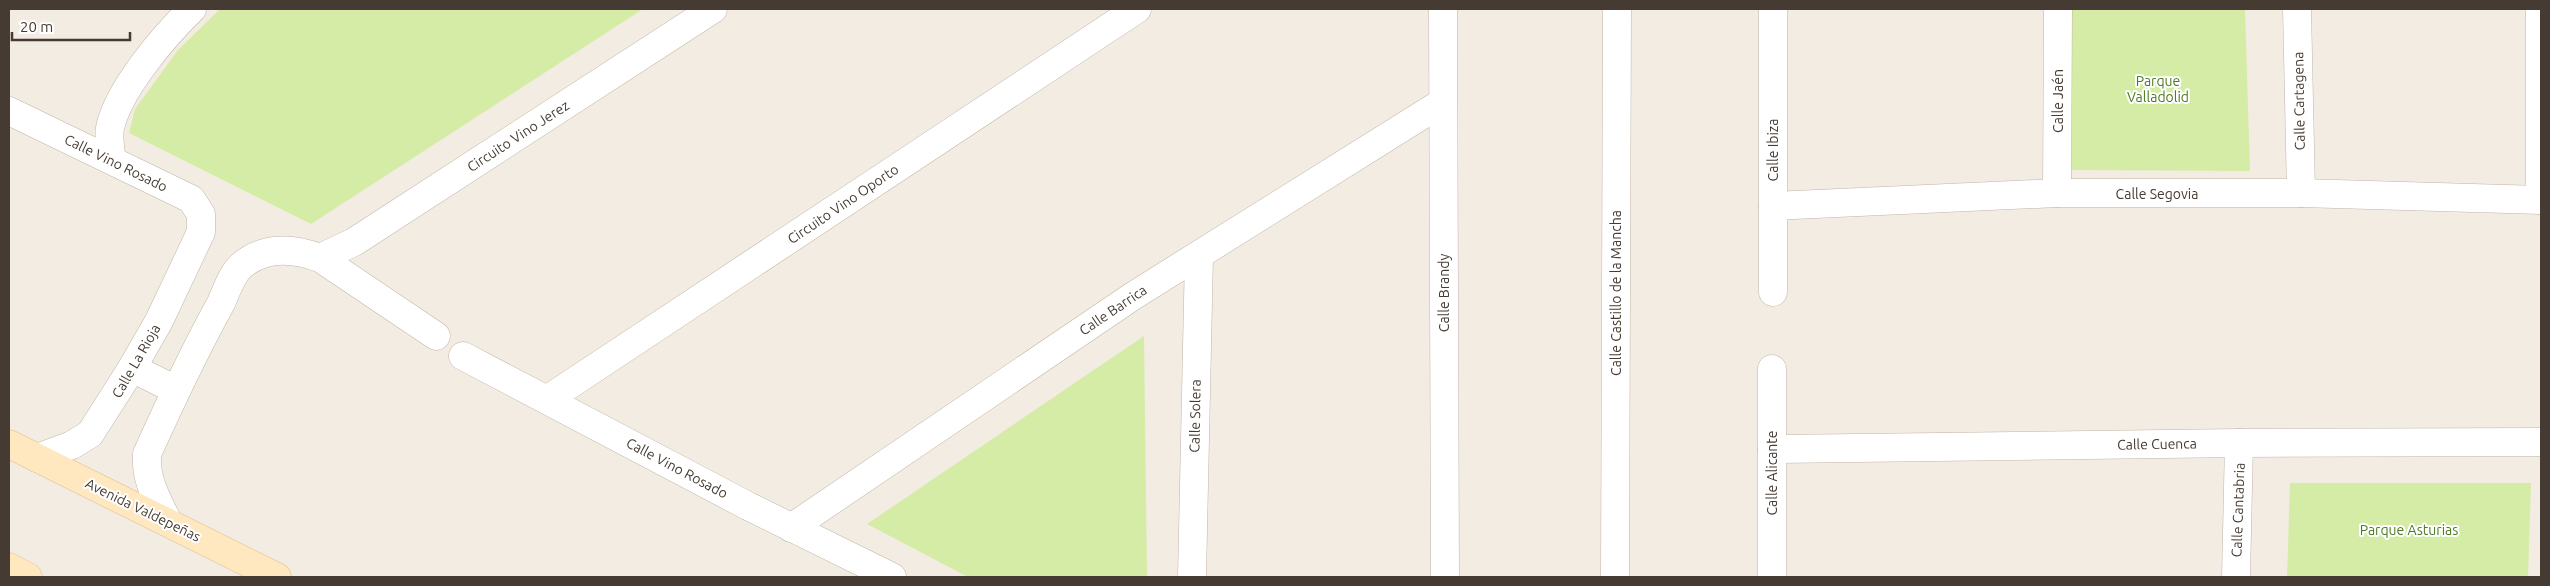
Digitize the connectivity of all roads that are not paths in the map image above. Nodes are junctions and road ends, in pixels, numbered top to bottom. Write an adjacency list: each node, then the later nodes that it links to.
1 (192, 9): 12 (street)
2 (1137, 9): 26 (street, Circuito Vino Oporto)
3 (1443, 9): 10 (street, Calle Brandy)
4 (1617, 9): 40 (street, Calle Castillo de la Mancha)
5 (1773, 9): 16 (street, Calle Ibiza)
6 (2058, 9): 13 (street, Calle Jaén)
7 (2297, 9): 14 (street, Calle Cartagena)
8 (2540, 9): 15 (street)
9 (707, 11): 19 (street, Circuito Vino Jerez)
10 (1443, 102): 18 (street, Calle Barrica); 39 (street, Calle Brandy)
11 (9, 111): 12 (street, Calle Vino Rosado)
12 (111, 159): 17 (street, Calle Vino Rosado)
13 (2057, 193): 14 (street, Calle Segovia); 16 (street, Calle Segovia)
14 (2301, 194): 15 (street, Calle Segovia)
15 (2540, 200)
16 (1773, 206): 20 (street, Calle Ibiza)
17 (201, 232): 23 (street, Calle La Rioja)
18 (1199, 255): 33 (street, Calle Barrica); 38 (street, Calle Solera)
19 (320, 258): 21 (street); 25 (street)
20 (1773, 292)
21 (436, 336)
22 (463, 356): 26 (street, Calle Vino Rosado)
23 (132, 368): 25 (street); 31 (street, Calle La Rioja)
24 (1772, 369): 30 (street, Calle Alicante)
25 (176, 390): 32 (street)
26 (548, 399): 33 (street, Calle Vino Rosado)
27 (2541, 442): 28 (street, Calle Cuenca)
28 (2239, 443): 30 (street, Calle Cuenca); 42 (street, Calle Cantabria)
29 (9, 444): 31 (street, Avenida Valdepeñas)
30 (1772, 449): 41 (street, Calle Alicante)
31 (38, 458): 32 (street, Avenida Valdepeñas)
32 (168, 522): 36 (street, Avenida Valdepeñas)
33 (791, 528): 37 (street, Calle Vino Rosado)
34 (9, 567): 35 (street)
35 (28, 577)
36 (277, 577)
37 (892, 577)
38 (1192, 577)
39 (1446, 577)
40 (1614, 577)
41 (1772, 577)
42 (2236, 577)

